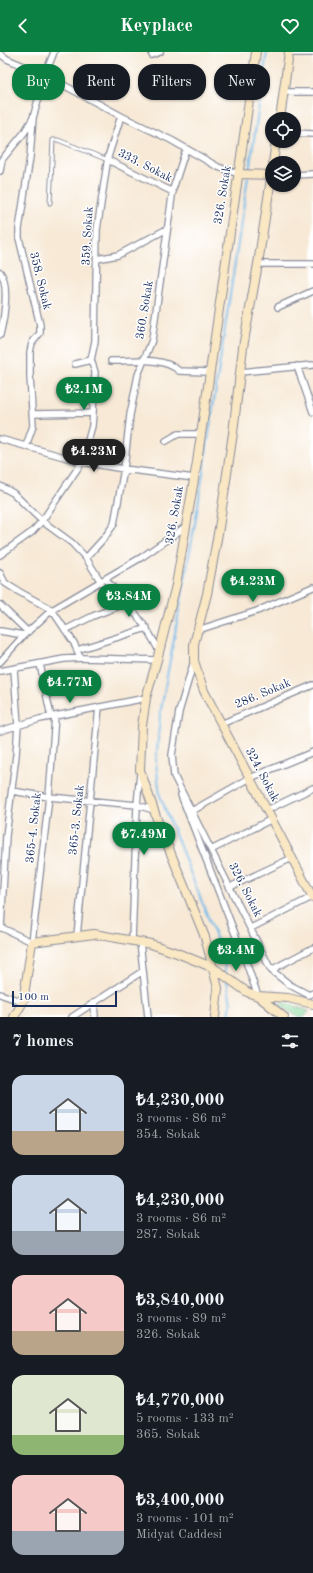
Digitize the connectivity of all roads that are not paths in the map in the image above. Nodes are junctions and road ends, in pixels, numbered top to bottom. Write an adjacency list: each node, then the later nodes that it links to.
1 (54, 52): 9 (street)
2 (160, 52): 7 (street)
3 (256, 52): 23 (street, 326. Sokak)
4 (289, 53): 5 (street); 11 (street)
5 (313, 53)
6 (0, 54): 8 (street)
7 (152, 55)
8 (19, 64)
9 (49, 64)
10 (65, 86): 15 (street)
11 (283, 92): 12 (street); 14 (street)
12 (313, 92)
13 (38, 100): 16 (street)
14 (281, 112)
15 (121, 116): 19 (street); 20 (street, 359. Sokak)
16 (33, 118): 21 (street); 48 (street, 358. Sokak)
17 (301, 134): 18 (street)
18 (313, 134)
19 (186, 149): 23 (street); 27 (street, 360. Sokak)
20 (108, 160): 27 (street, 333. Sokak); 29 (lane); 31 (street, 359. Sokak)
21 (1, 161): 22 (street)
22 (0, 171)
23 (239, 174): 24 (street); 44 (street, 326. Sokak)
24 (265, 174)
25 (313, 174): 26 (street)
26 (301, 175)
27 (173, 192): 30 (street, 360. Sokak)
28 (269, 192): 32 (street, 326. Sokak)
29 (50, 203)
30 (167, 229): 31 (street); 39 (street, 360. Sokak)
31 (97, 259): 38 (street, 359. Sokak)
32 (258, 264): 33 (street); 45 (street, 326. Sokak)
33 (313, 264)
34 (0, 272): 37 (street)
35 (313, 291): 36 (street)
36 (278, 307)
37 (0, 335)
38 (91, 360): 41 (street); 47 (street)
39 (146, 360): 40 (street); 44 (street); 54 (street, 360. Sokak)
40 (111, 361)
41 (75, 364)
42 (313, 365): 43 (street)
43 (297, 366): 45 (street); 46 (street)
44 (209, 372): 49 (street, 326. Sokak)
45 (240, 372): 69 (street, 326. Sokak)
46 (313, 412)
47 (93, 413): 48 (street); 53 (street)
48 (32, 414): 52 (street, 358. Sokak)
49 (201, 434): 51 (street); 55 (street, 326. Sokak)
50 (0, 439): 52 (street)
51 (166, 441)
52 (26, 446): 53 (street)
53 (82, 462): 54 (street); 57 (street)
54 (124, 469): 55 (street); 60 (street, 360. Sokak)
55 (194, 478): 58 (street, 326. Sokak)
56 (0, 486): 57 (street)
57 (42, 521): 59 (street); 60 (street)
58 (185, 527): 62 (street); 73 (street, 326. Sokak)
59 (0, 555)
60 (86, 558): 62 (street)
61 (0, 573): 66 (street)
62 (104, 581): 64 (street); 66 (street)
63 (313, 587): 69 (street)
64 (127, 603): 67 (street); 68 (street)
65 (0, 605): 71 (street)
66 (52, 610): 68 (street); 71 (street)
67 (147, 628): 72 (street); 73 (street)
68 (65, 630): 72 (street)
69 (198, 630): 76 (street, 326. Sokak)
70 (0, 631): 71 (street)
71 (26, 633): 77 (street)
72 (77, 650): 74 (street)
73 (159, 652): 75 (street, 326. Sokak)
74 (80, 658): 75 (street); 78 (street)
75 (157, 660): 82 (street, 326. Sokak)
76 (194, 661): 85 (street, 324. Sokak); 90 (street, 326. Sokak)
77 (0, 662)
78 (40, 664): 79 (street); 84 (street, 365-4. Sokak)
79 (14, 669): 80 (street); 86 (street)
80 (0, 671)
81 (313, 685): 85 (street, 286. Sokak)
82 (146, 698): 83 (street); 89 (street, 326. Sokak)
83 (99, 707): 84 (street); 95 (street, 365-3. Sokak)
84 (53, 717): 86 (street); 94 (street, 365-4. Sokak)
85 (221, 724): 91 (street, 324. Sokak)
86 (18, 725): 87 (street); 93 (street)
87 (0, 731)
88 (313, 752): 91 (street)
89 (140, 770): 96 (street); 97 (street, 326. Sokak)
90 (174, 776): 98 (street, 326. Sokak); 116 (street, 326. Sokak)
91 (250, 778): 98 (street); 99 (street, 324. Sokak)
92 (313, 788): 99 (street)
93 (12, 791): 94 (street); 105 (street)
94 (49, 797): 95 (street); 109 (street, 365-4. Sokak)
95 (90, 801): 96 (street); 107 (street, 365-3. Sokak)
96 (137, 806): 97 (street); 108 (street)
97 (154, 810): 111 (street, 326. Sokak)
98 (192, 810): 101 (street, 326. Sokak)
99 (267, 810): 100 (street, 324. Sokak)
100 (272, 819): 101 (street); 102 (street, 324. Sokak)
101 (211, 850): 103 (street, 326. Sokak)
102 (292, 858): 103 (street); 104 (street, 324. Sokak)
103 (230, 887): 106 (street, 326. Sokak)
104 (313, 897): 106 (street)
105 (0, 927): 109 (street)
106 (250, 928): 112 (street, 326. Sokak)
107 (77, 936): 108 (street); 109 (street)
108 (136, 941): 111 (street); 113 (street)
109 (32, 942): 117 (street)
110 (313, 948): 112 (street)
111 (214, 968): 116 (street); 124 (street, 326. Sokak)
112 (271, 970): 114 (street, 326. Sokak)
113 (143, 971): 118 (street); 123 (street)
114 (313, 993)
115 (0, 994): 117 (street)
116 (258, 996): 119 (street); 125 (street)
117 (23, 1002): 120 (street)
118 (94, 1003): 121 (street); 122 (street)
119 (313, 1004)
120 (14, 1017)
121 (72, 1017)
122 (95, 1017)
123 (148, 1017)
124 (215, 1017)
125 (284, 1017)

